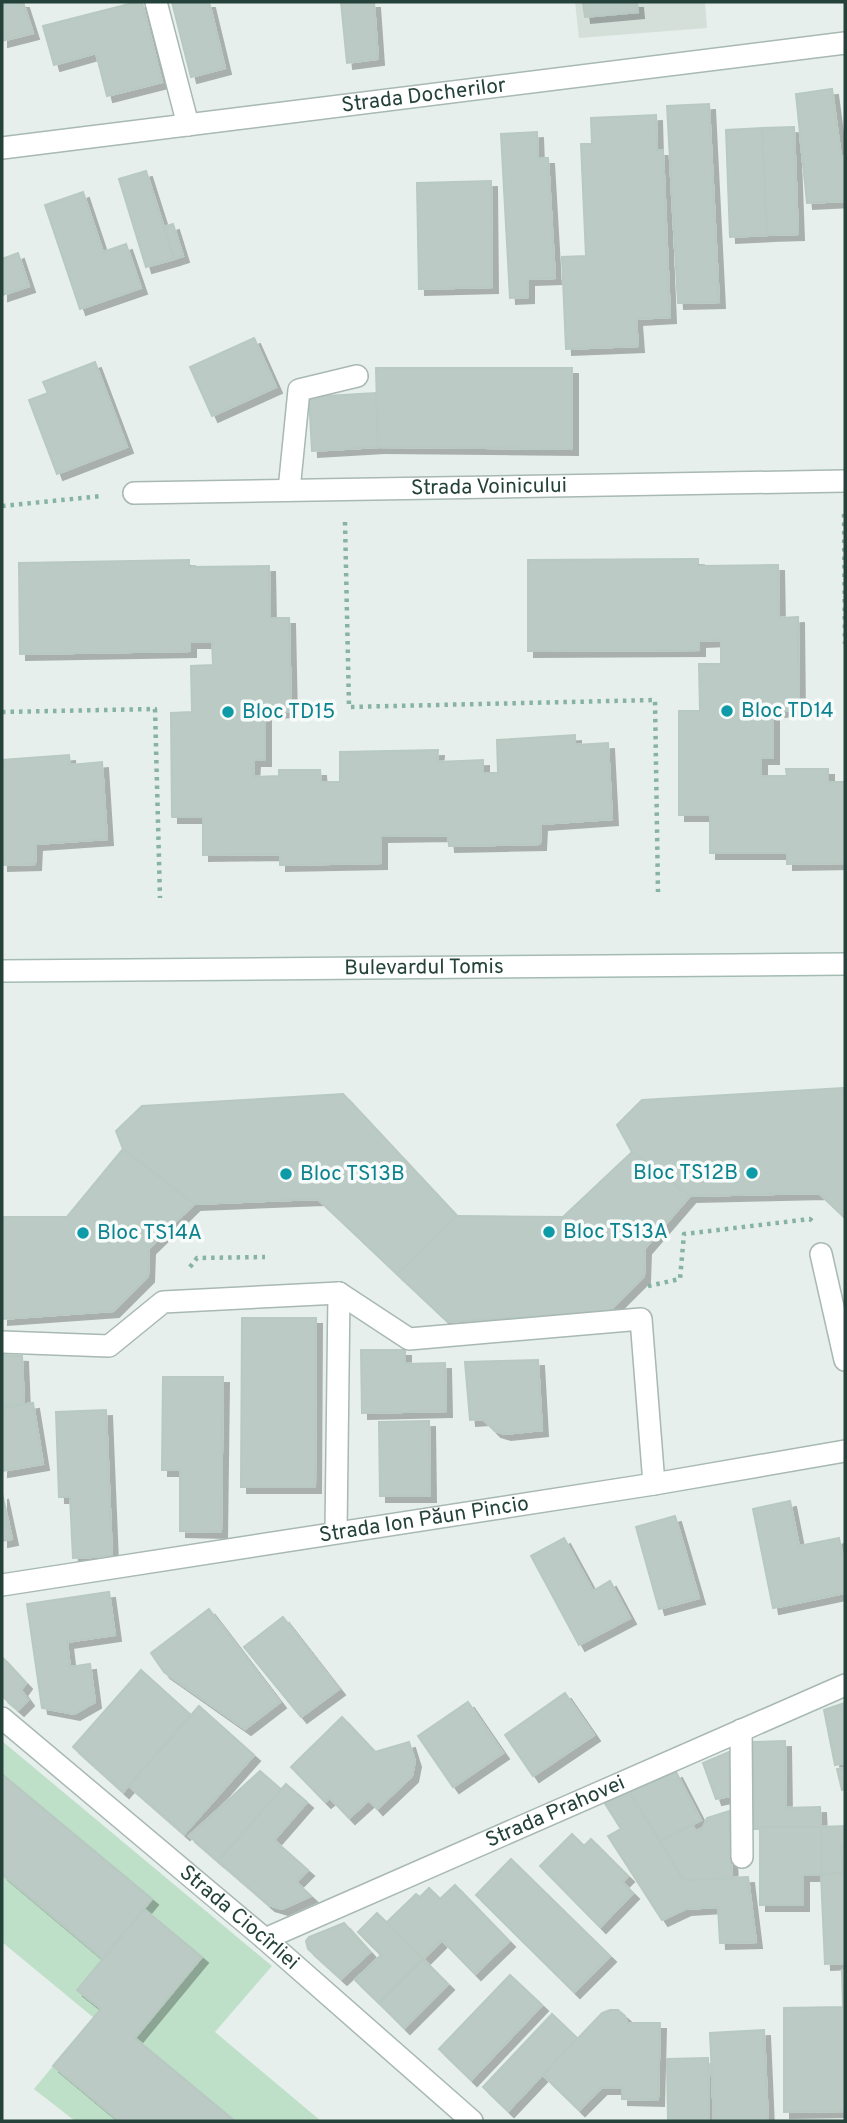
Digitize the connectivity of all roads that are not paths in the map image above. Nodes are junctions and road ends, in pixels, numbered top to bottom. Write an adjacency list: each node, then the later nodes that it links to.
1 (156, 2): 3 (street)
2 (845, 43): 3 (street, Strada Docherilor)
3 (188, 125): 4 (street, Strada Docherilor)
4 (2, 148)
5 (357, 376): 7 (street)
6 (844, 481): 7 (street, Strada Voinicului)
7 (289, 490): 8 (street, Strada Voinicului)
8 (134, 493)
9 (845, 964): 10 (street, Bulevardul Tomis)
10 (2, 971)
11 (821, 1254): 14 (street)
12 (339, 1293): 13 (street); 16 (street); 17 (street)
13 (2, 1342)
14 (845, 1360)
15 (845, 1451): 16 (street, Strada Ion Păun Pincio)
16 (654, 1484): 17 (street, Strada Ion Păun Pincio)
17 (336, 1532): 18 (street, Strada Ion Păun Pincio)
18 (2, 1585)
19 (845, 1685): 21 (street, Strada Prahovei)
20 (2, 1718): 23 (street, Strada Ciocîrliei)
21 (741, 1730): 22 (street); 23 (street, Strada Prahovei)
22 (742, 1857)
23 (265, 1939): 24 (street, Strada Ciocîrliei)
24 (472, 2121)

